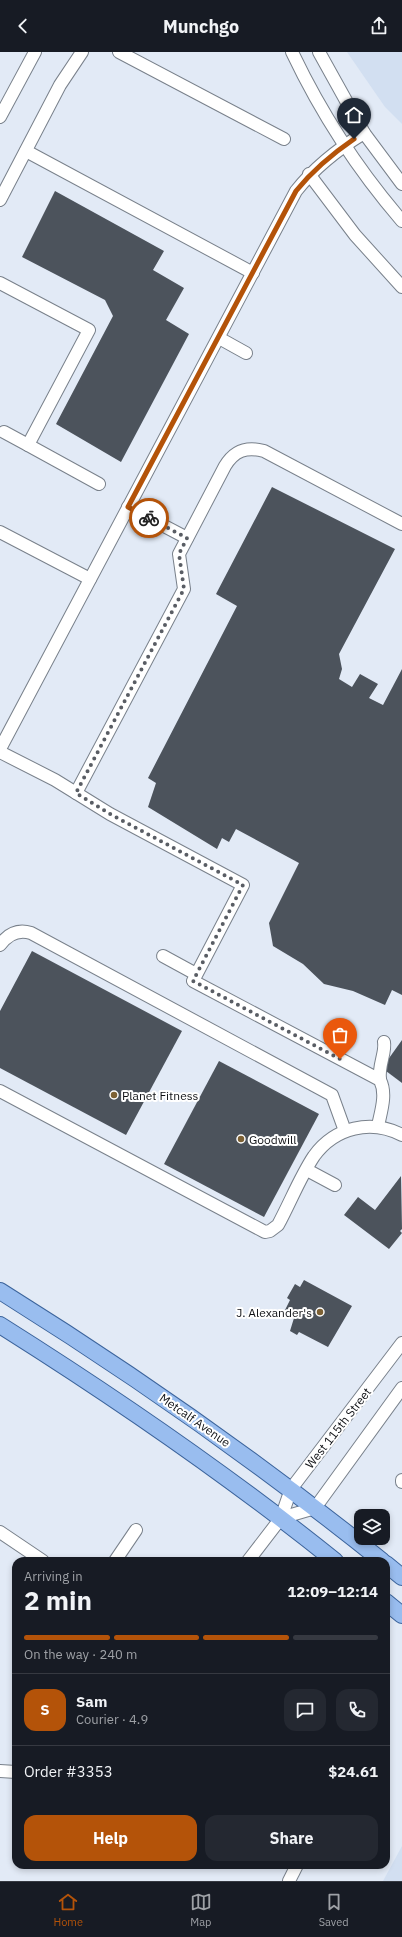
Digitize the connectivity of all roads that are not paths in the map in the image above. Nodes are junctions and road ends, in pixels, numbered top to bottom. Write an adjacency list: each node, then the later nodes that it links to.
1 (35, 52): 6 (street)
2 (82, 52): 11 (street)
3 (119, 52): 9 (street)
4 (292, 52): 10 (street)
5 (319, 52): 8 (street)
6 (3, 104): 7 (street)
7 (0, 117)
8 (364, 133): 10 (street); 13 (street)
9 (284, 139)
10 (344, 146): 12 (street); 15 (street)
11 (26, 151): 14 (street); 16 (street)
12 (309, 174): 16 (street); 18 (street)
13 (402, 184)
14 (0, 200)
15 (402, 221)
16 (254, 272): 19 (street)
17 (0, 283): 22 (street)
18 (402, 287)
19 (219, 338): 20 (street); 24 (street)
20 (246, 353)
21 (4, 432): 22 (street)
22 (28, 445): 23 (street)
23 (99, 484)
24 (128, 507): 27 (street); 28 (street)
25 (402, 524): 27 (street)
26 (0, 532): 28 (street)
27 (187, 538): 31 (street)
28 (90, 579): 29 (street)
29 (0, 749)
30 (0, 752): 31 (street)
31 (76, 793): 34 (street)
32 (0, 945): 39 (street)
33 (163, 956): 34 (street)
34 (196, 974): 36 (street)
35 (384, 1042): 36 (street)
36 (380, 1080): 38 (street)
37 (0, 1091): 41 (street)
38 (378, 1126): 39 (street); 40 (street)
39 (345, 1131): 41 (street)
40 (402, 1135)
41 (307, 1170): 42 (street)
42 (335, 1185)
43 (0, 1291): 47 (main road, Metcalf Avenue)
44 (0, 1325): 49 (main road)
45 (402, 1343): 47 (street, West 115th Street)
46 (402, 1388): 48 (street)
47 (291, 1490): 48 (main road, Metcalf Avenue); 49 (street, West 115th Street)
48 (315, 1508): 49 (street); 56 (main road, Metcalf Avenue)
49 (281, 1518): 54 (street, West 115th Street); 55 (main road)
50 (136, 1530): 53 (street)
51 (0, 1532): 52 (street)
52 (37, 1557)
53 (118, 1557)
54 (251, 1557)
55 (330, 1557)
56 (377, 1557)
57 (390, 1567): 58 (main road)
58 (402, 1577)
59 (390, 1605): 60 (main road)
60 (402, 1615)
61 (0, 1771): 62 (street)
62 (12, 1772)
63 (295, 1869): 64 (street)
64 (289, 1881)

